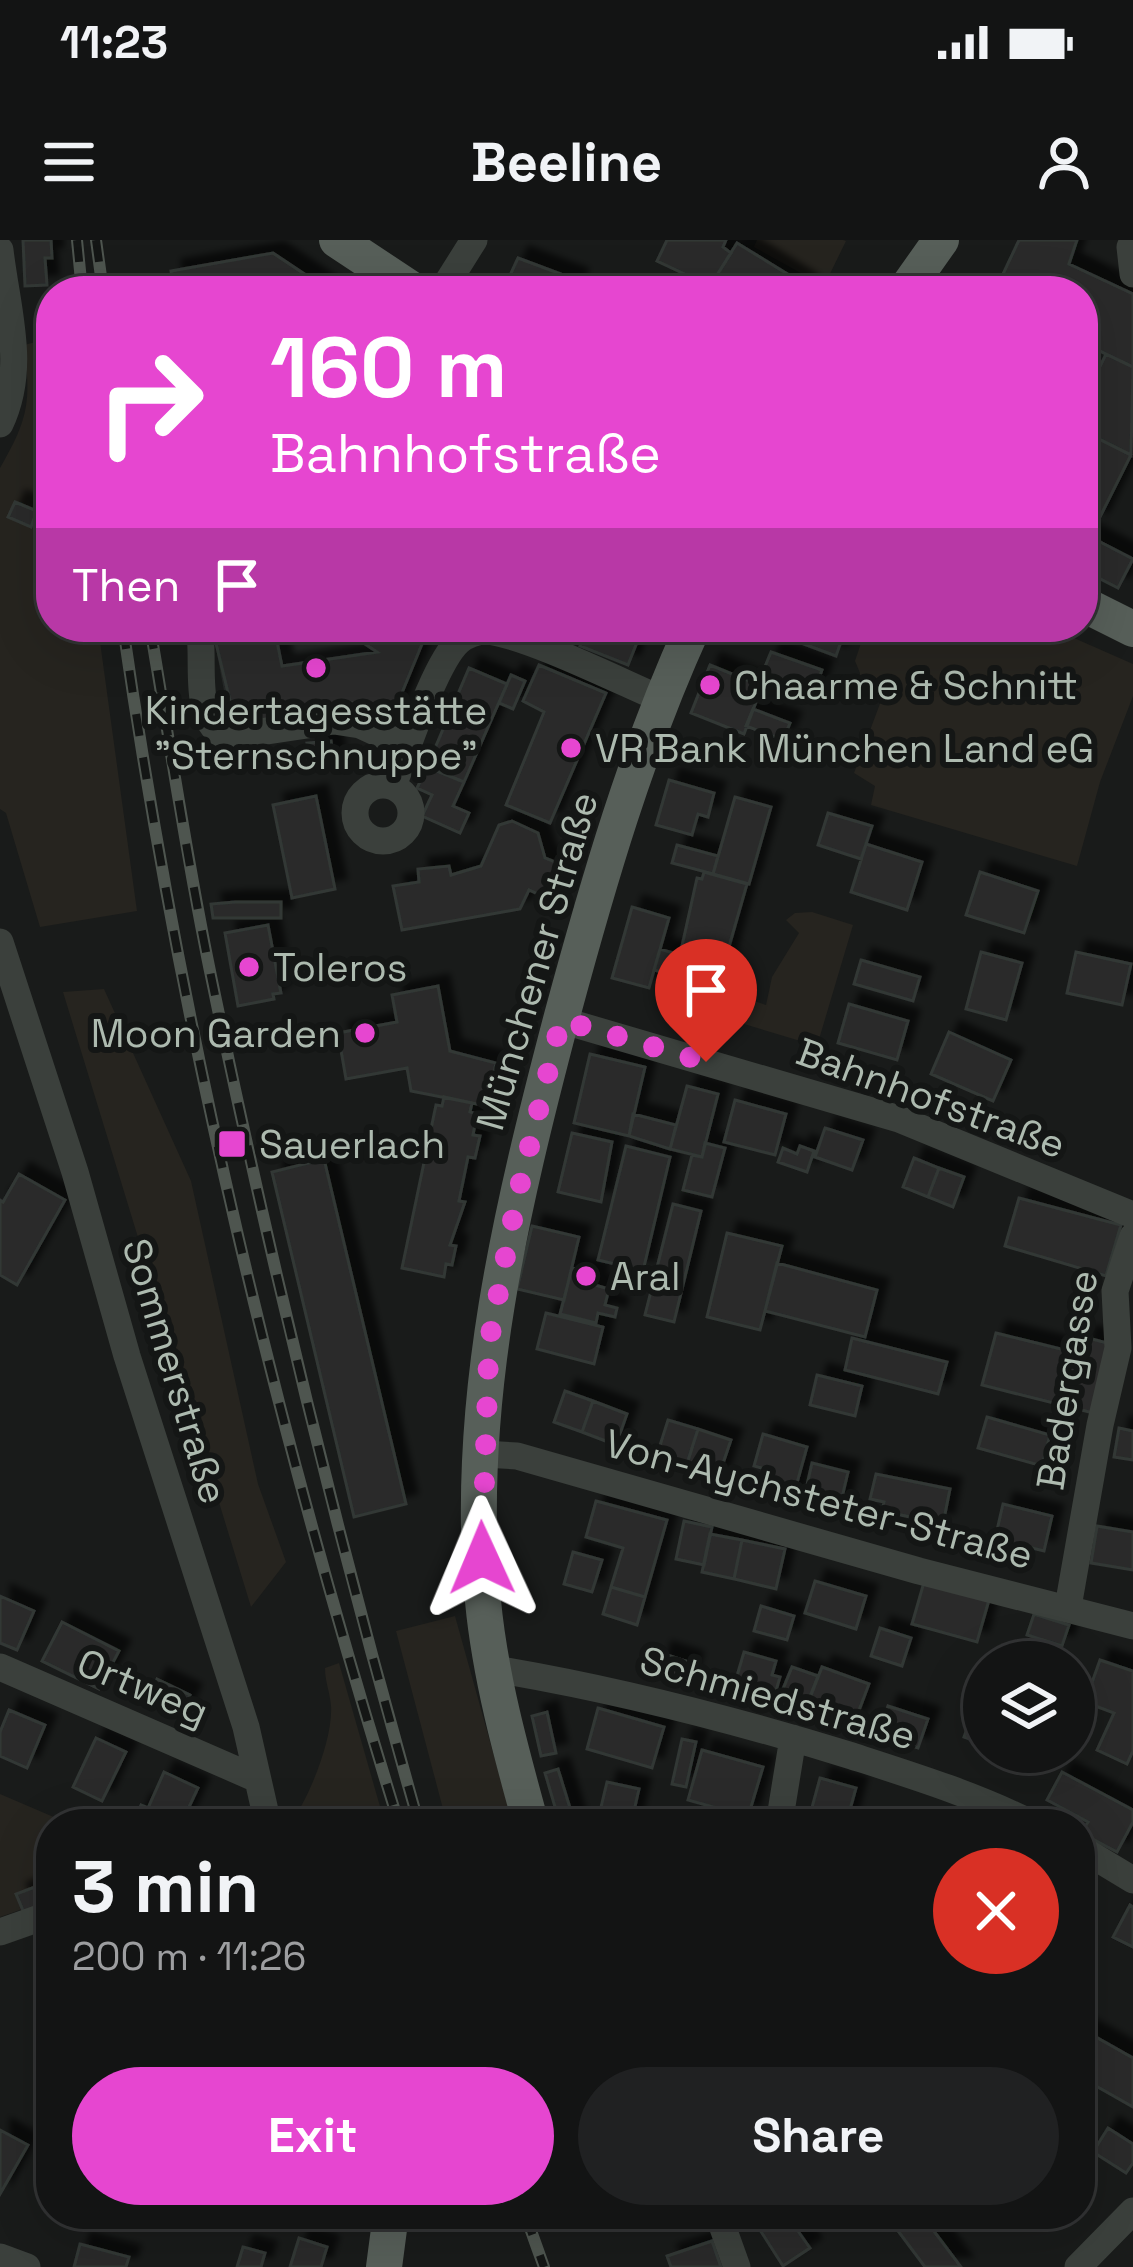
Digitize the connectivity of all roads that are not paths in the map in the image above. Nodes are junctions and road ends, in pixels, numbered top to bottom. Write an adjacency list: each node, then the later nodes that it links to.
1 (337, 240): 5 (main road)
2 (474, 240): 6 (street)
3 (941, 240): 7 (main road)
4 (0, 250): 8 (street)
5 (391, 276)
6 (451, 276)
7 (915, 276)
8 (4, 315): 9 (street)
9 (0, 424)
10 (1098, 612): 11 (main road)
11 (1133, 629)
12 (202, 642): 17 (street)
13 (459, 642): 17 (street)
14 (519, 642): 16 (street)
15 (687, 642): 16 (main road, Münchener Straße)
16 (662, 699): 20 (main road, Münchener Straße)
17 (408, 747): 18 (street)
18 (393, 786)
19 (0, 942): 29 (street, Sommerstraße)
20 (561, 1020): 21 (street, Bahnhofstraße); 23 (main road, Münchener Straße)
21 (1133, 1215)
22 (1133, 1236): 24 (street, Badergasse)
23 (483, 1454): 24 (street, Von-Aychsteter-Straße); 27 (main road, Münchener Straße)
24 (1068, 1607): 25 (street, Von-Aychsteter-Straße)
25 (1133, 1626)
26 (0, 1667): 29 (street, Ortweg)
27 (495, 1669): 28 (street, Schmiedstraße); 31 (main road, Münchener Straße)
28 (793, 1738): 32 (street); 33 (street, Schmiedstraße)
29 (255, 1778): 30 (street, Sommerstraße)
30 (264, 1809)
31 (528, 1809)
32 (781, 1809)
33 (996, 1809)
34 (1095, 1857): 35 (street)
35 (1133, 1880)
36 (36, 1919): 37 (street)
37 (0, 1932)
38 (1133, 2211): 45 (street)
39 (389, 2229): 43 (main road)
40 (723, 2229): 44 (street)
41 (0, 2257): 42 (street)
42 (27, 2267)
43 (384, 2267)
44 (737, 2267)
45 (1078, 2267)

